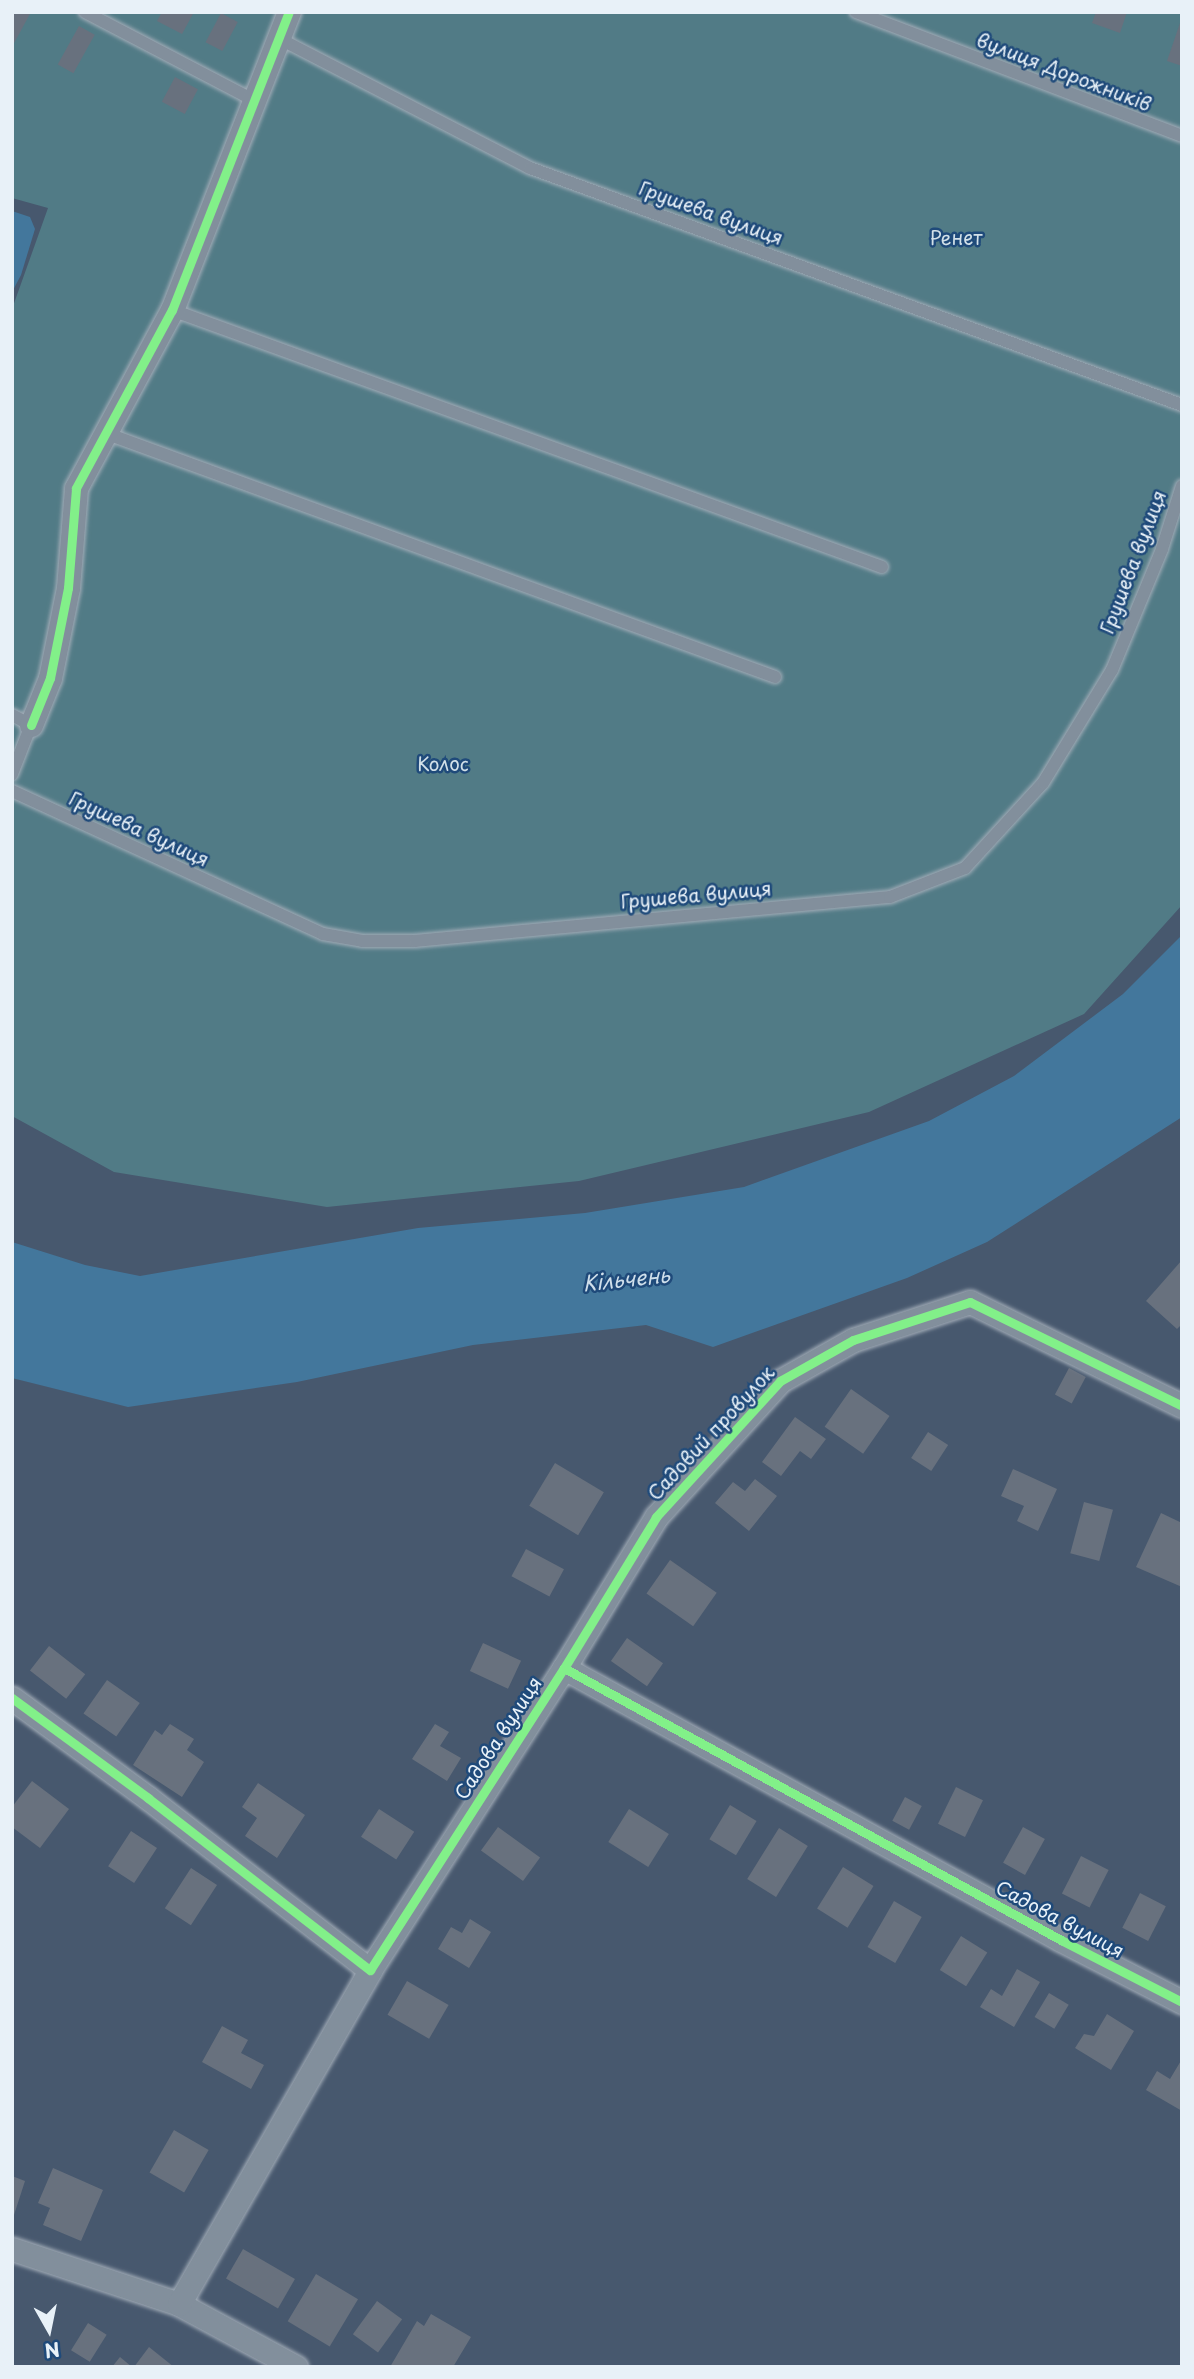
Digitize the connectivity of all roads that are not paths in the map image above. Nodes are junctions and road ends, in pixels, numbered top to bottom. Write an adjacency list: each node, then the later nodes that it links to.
1 (85, 12): 5 (lane)
2 (289, 12): 4 (street)
3 (856, 12): 6 (lane, вулиця Дорожників)
4 (280, 39): 5 (street); 8 (lane, Грушева вулиця)
5 (253, 100): 7 (street)
6 (1182, 136)
7 (172, 310): 9 (street); 11 (lane)
8 (1182, 405)
9 (105, 433): 12 (lane); 13 (street)
10 (1182, 486): 15 (lane, Грушева вулиця)
11 (882, 567)
12 (775, 677)
13 (22, 720): 14 (lane)
14 (12, 774)
15 (12, 791)
16 (1182, 1406): 17 (street, Садовий провулок)
17 (564, 1668): 19 (street, Садова вулиця); 20 (street, Садова вулиця)
18 (12, 1698): 19 (street)
19 (370, 1970): 22 (street, Садова вулиця)
20 (1182, 2002)
21 (12, 2249): 22 (street)
22 (179, 2304): 23 (street)
23 (296, 2367)

